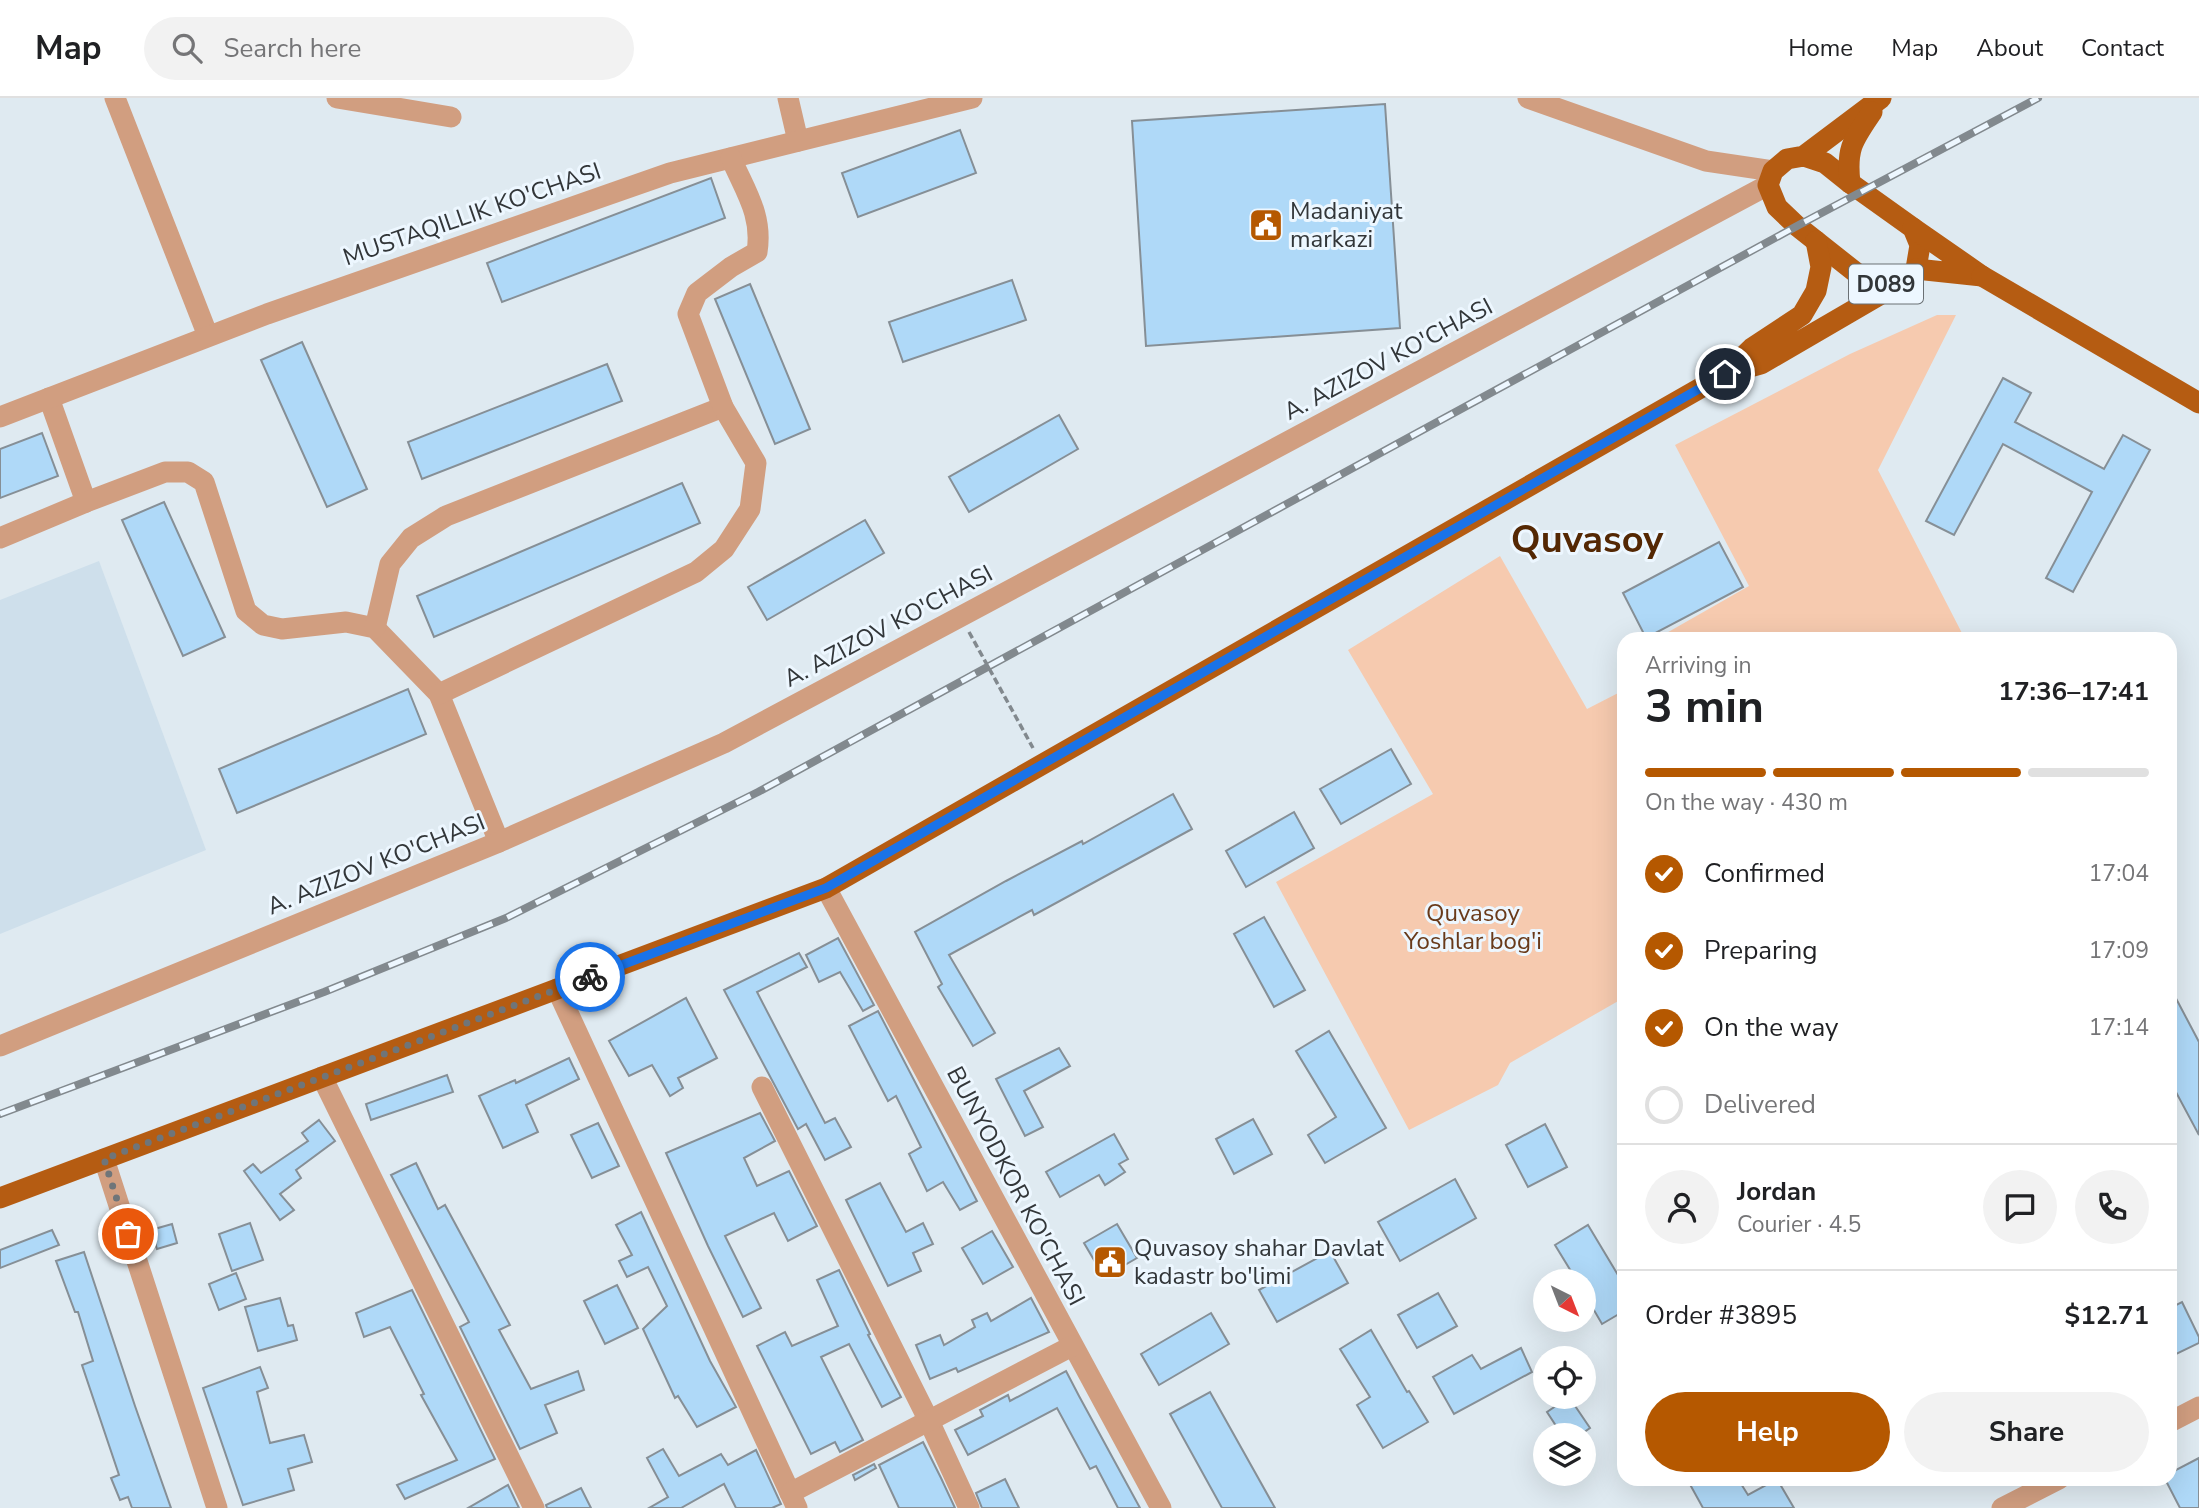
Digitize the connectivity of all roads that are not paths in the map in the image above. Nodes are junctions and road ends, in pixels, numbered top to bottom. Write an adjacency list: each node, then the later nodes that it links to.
1 (115, 98): 18 (street)
2 (337, 98): 7 (street)
3 (788, 98): 8 (street)
4 (972, 98): 8 (street, MUSTAQILLIK KO'CHASI)
5 (1528, 98): 11 (street)
6 (1881, 98): 9 (main road); 12 (main road)
7 (451, 117)
8 (798, 141): 10 (street, MUSTAQILLIK KO'CHASI)
9 (1804, 156): 11 (main road); 12 (main road)
10 (731, 158): 18 (street, MUSTAQILLIK KO'CHASI); 22 (street)
11 (1771, 178): 14 (main road, D089); 28 (street, A. AZIZOV KO'CHASI)
12 (1850, 183): 13 (main road)
13 (1913, 228): 15 (main road, D089); 16 (main road)
14 (1816, 241): 17 (main road, D089); 19 (main road, D089)
15 (1916, 269): 16 (main road); 17 (main road, D089)
16 (1982, 276): 21 (main road)
17 (1900, 283): 19 (main road, D089)
18 (208, 336): 20 (street, MUSTAQILLIK KO'CHASI)
19 (1725, 374): 29 (main road, D089)
20 (50, 398): 23 (street, MUSTAQILLIK KO'CHASI); 24 (street)
21 (2199, 403)
22 (723, 407): 26 (street); 27 (street)
23 (0, 417)
24 (86, 502): 25 (street); 26 (street)
25 (0, 538)
26 (375, 628): 27 (street)
27 (439, 694): 28 (street)
28 (499, 842): 31 (street, A. AZIZOV KO'CHASI)
29 (826, 888): 30 (main road, D089); 36 (street, BUNYODKOR KO'CHASI)
30 (557, 989): 32 (main road, D089); 41 (street)
31 (0, 1046)
32 (322, 1077): 34 (main road, D089); 43 (street)
33 (762, 1087): 39 (street)
34 (104, 1159): 35 (main road, D089); 42 (street)
35 (0, 1198)
36 (1072, 1346): 39 (street); 45 (street, BUNYODKOR KO'CHASI)
37 (2199, 1406): 38 (street)
38 (2177, 1418)
39 (929, 1421): 41 (street); 44 (street)
40 (2045, 1486): 46 (street)
41 (794, 1501)
42 (217, 1508)
43 (534, 1508)
44 (969, 1508)
45 (1161, 1508)
46 (2002, 1508)

